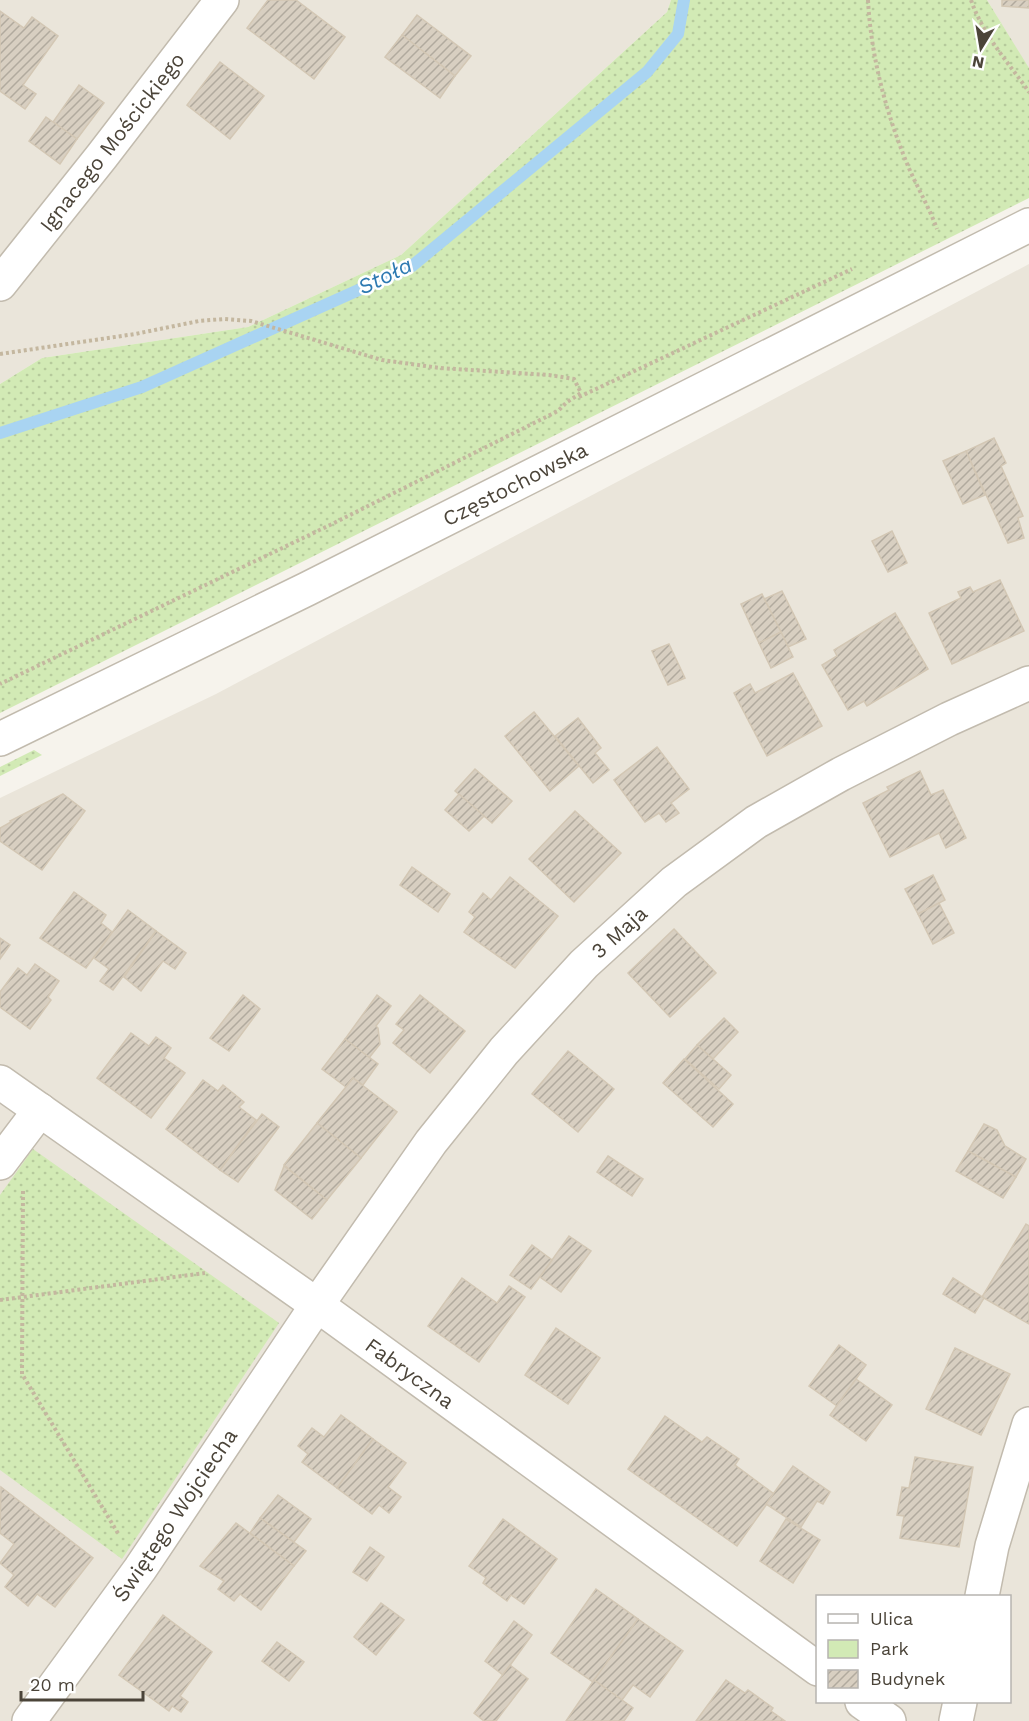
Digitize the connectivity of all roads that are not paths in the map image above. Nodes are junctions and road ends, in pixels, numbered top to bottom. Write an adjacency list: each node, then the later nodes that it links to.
1 (222, 0): 3 (street, Ignacego Mościckiego)
2 (1029, 225): 5 (street, Częstochowska)
3 (0, 284)
4 (1029, 683): 9 (street, 3 Maja)
5 (0, 739)
6 (0, 1082): 7 (street, Fabryczna)
7 (32, 1121): 8 (street); 9 (street, Fabryczna)
8 (0, 1163)
9 (317, 1305): 12 (street, Fabryczna); 15 (street, Świętego Wojciecha)
10 (1029, 1424): 11 (street)
11 (982, 1595)
12 (816, 1668)
13 (865, 1703): 16 (street)
14 (960, 1703): 17 (street)
15 (29, 1721)
16 (889, 1721)
17 (956, 1721)

